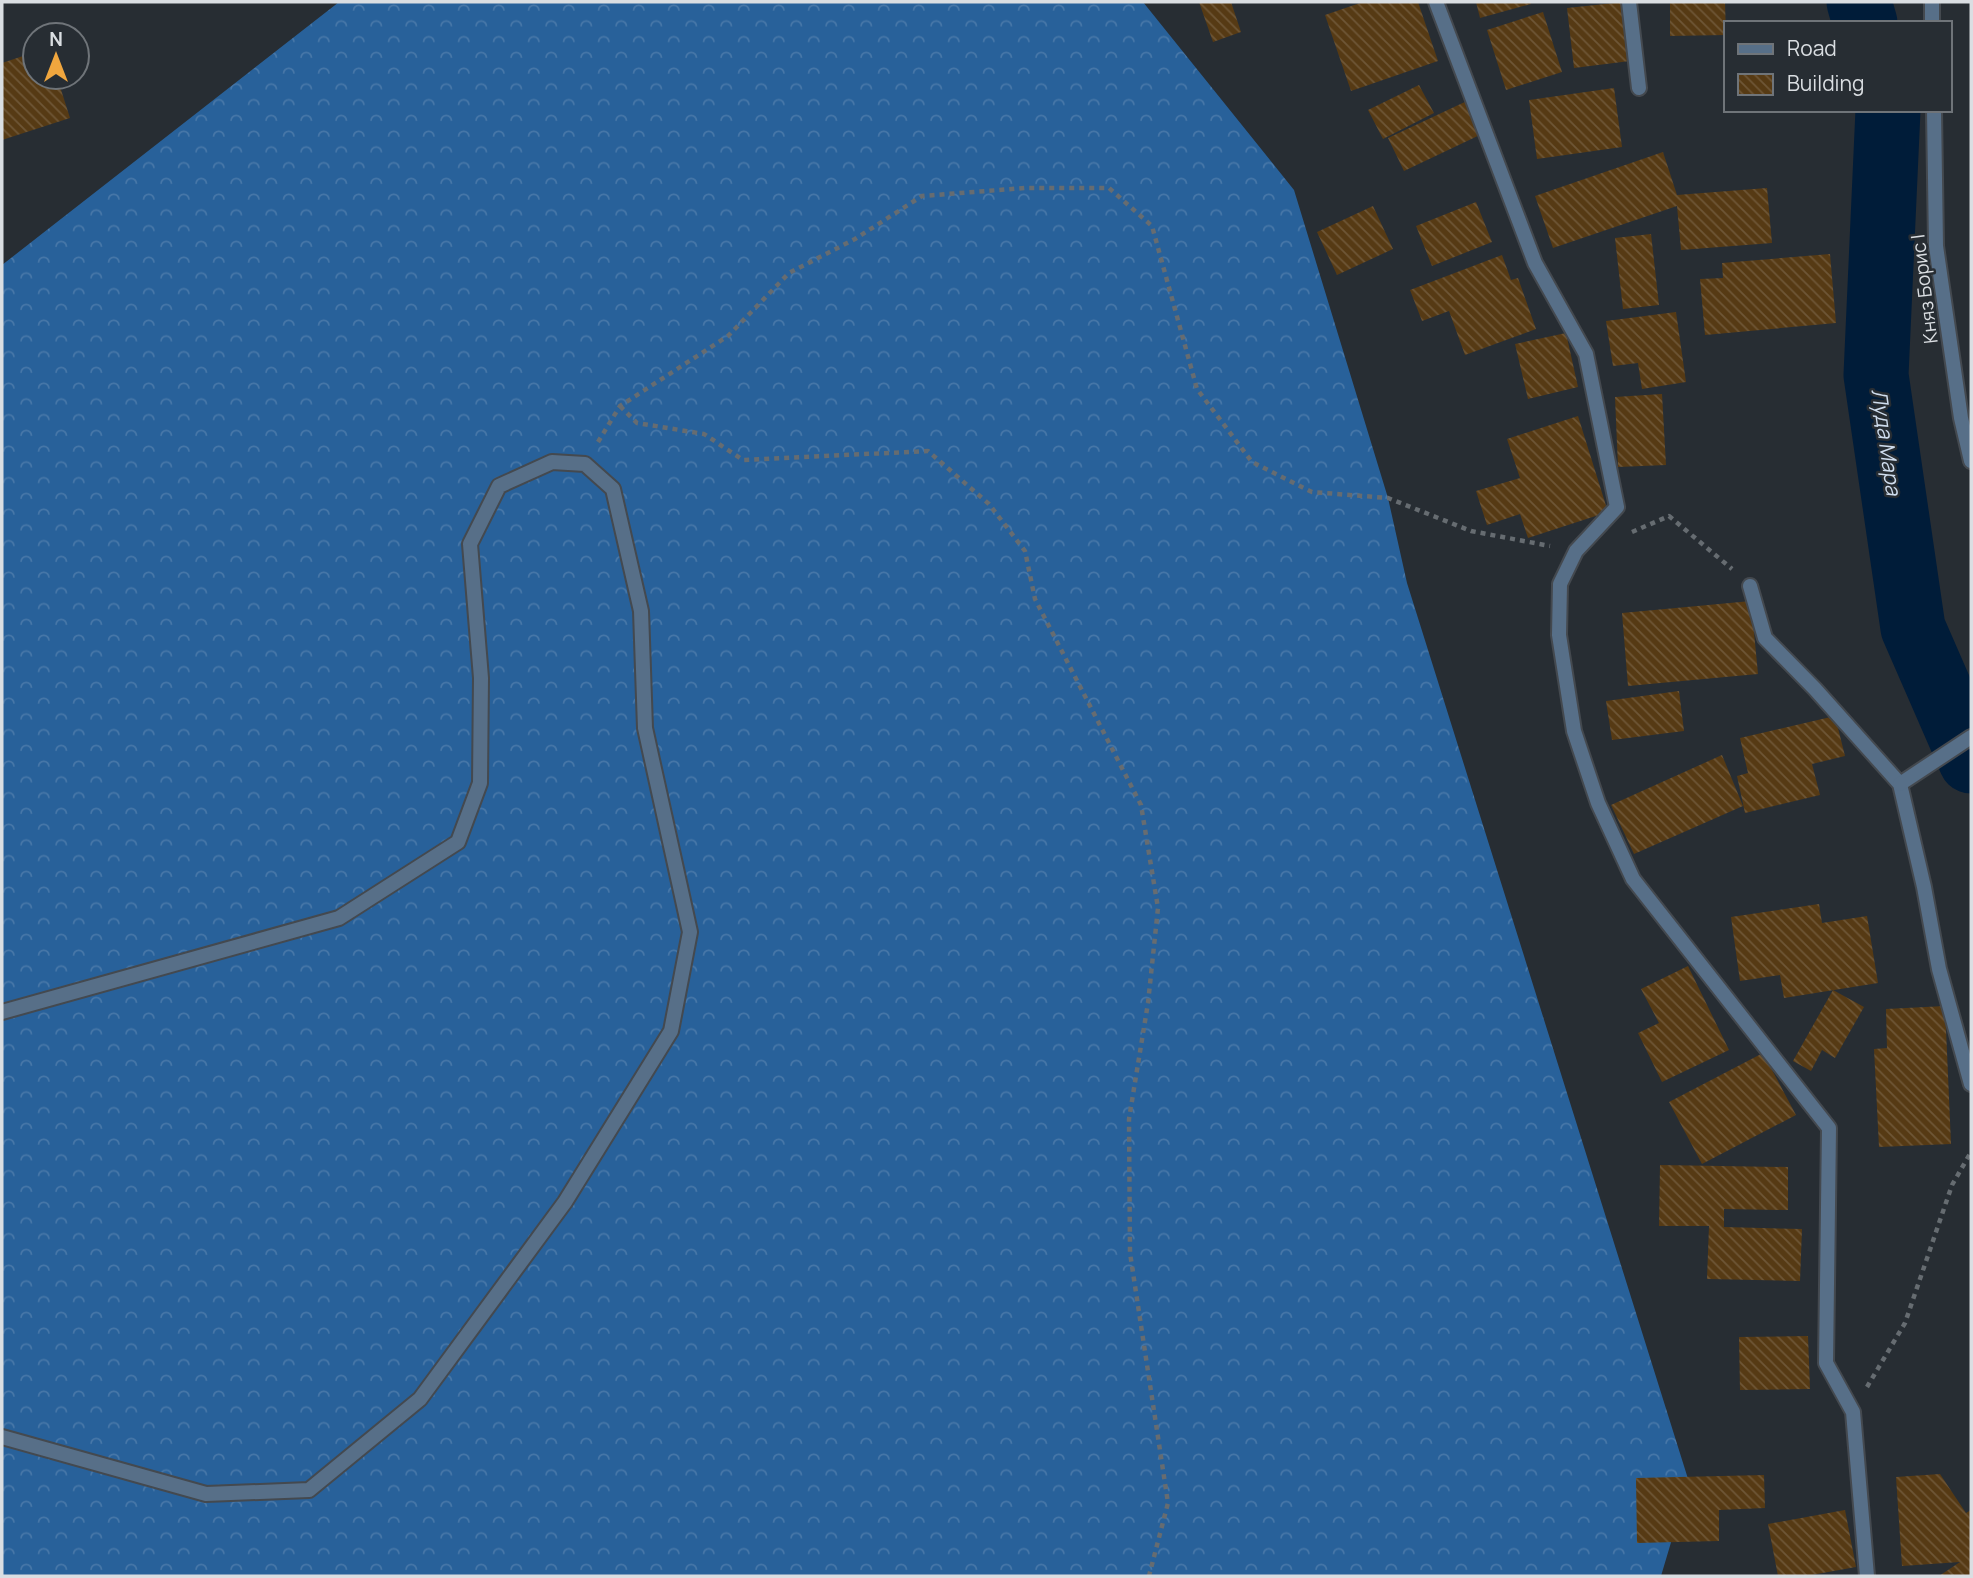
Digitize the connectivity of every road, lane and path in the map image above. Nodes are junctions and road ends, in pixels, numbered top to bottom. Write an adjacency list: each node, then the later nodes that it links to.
1 (1436, 2): 11 (street)
2 (1629, 2): 5 (street)
3 (1932, 2): 4 (street)
4 (1932, 21)
5 (1639, 88)
6 (1934, 112): 8 (street, Княз Борис I)
7 (620, 407): 9 (path); 11 (path); 20 (path)
8 (1971, 461)
9 (585, 464): 15 (street); 19 (street)
10 (1629, 533): 12 (path)
11 (1576, 551): 18 (street)
12 (1750, 586): 14 (street)
13 (1971, 737): 14 (street)
14 (1900, 784): 16 (street)
15 (2, 1012)
16 (1971, 1084)
17 (1971, 1152): 18 (path)
18 (1853, 1412): 21 (street)
19 (2, 1437)
20 (1149, 1576)
21 (1867, 1576)

